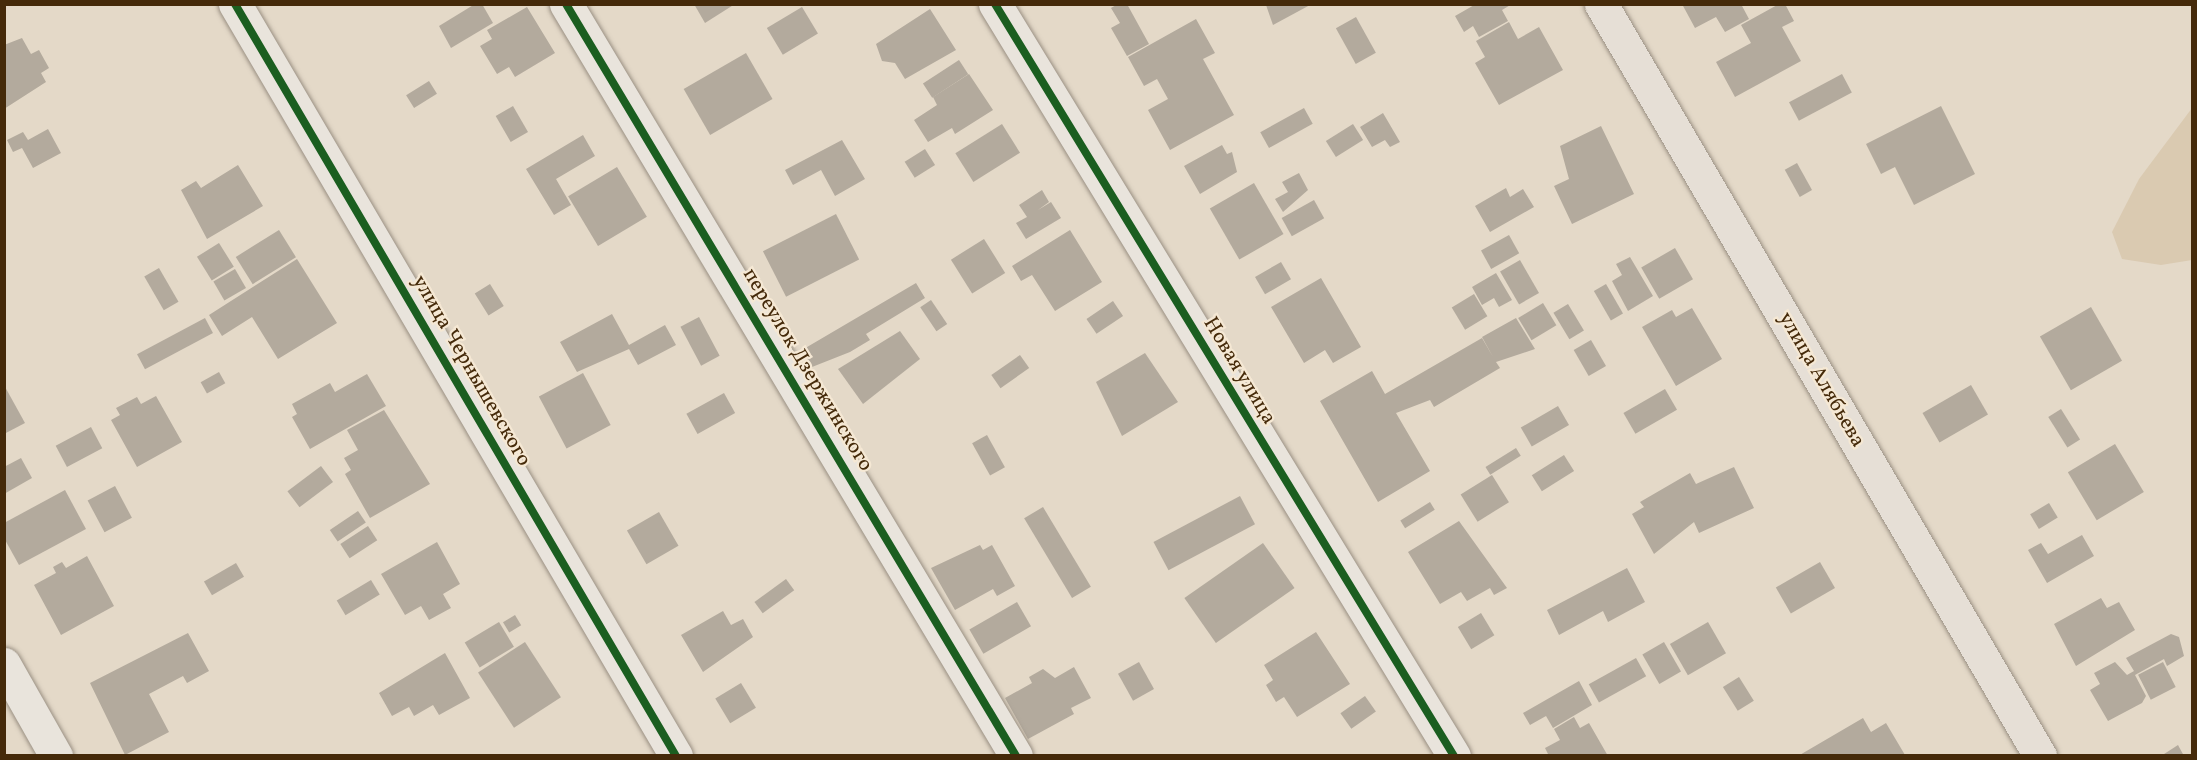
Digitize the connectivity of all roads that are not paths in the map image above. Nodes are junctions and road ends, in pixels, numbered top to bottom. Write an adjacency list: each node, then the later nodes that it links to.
1 (235, 4): 7 (street, улица Чернышевского)
2 (566, 4): 8 (street, переулок Дзержинского)
3 (995, 4): 9 (street, Новая улица)
4 (1601, 4): 10 (main road, улица Алябьева)
5 (4, 664): 6 (street)
6 (56, 756)
7 (676, 756)
8 (1016, 756)
9 (1454, 756)
10 (2040, 756)

